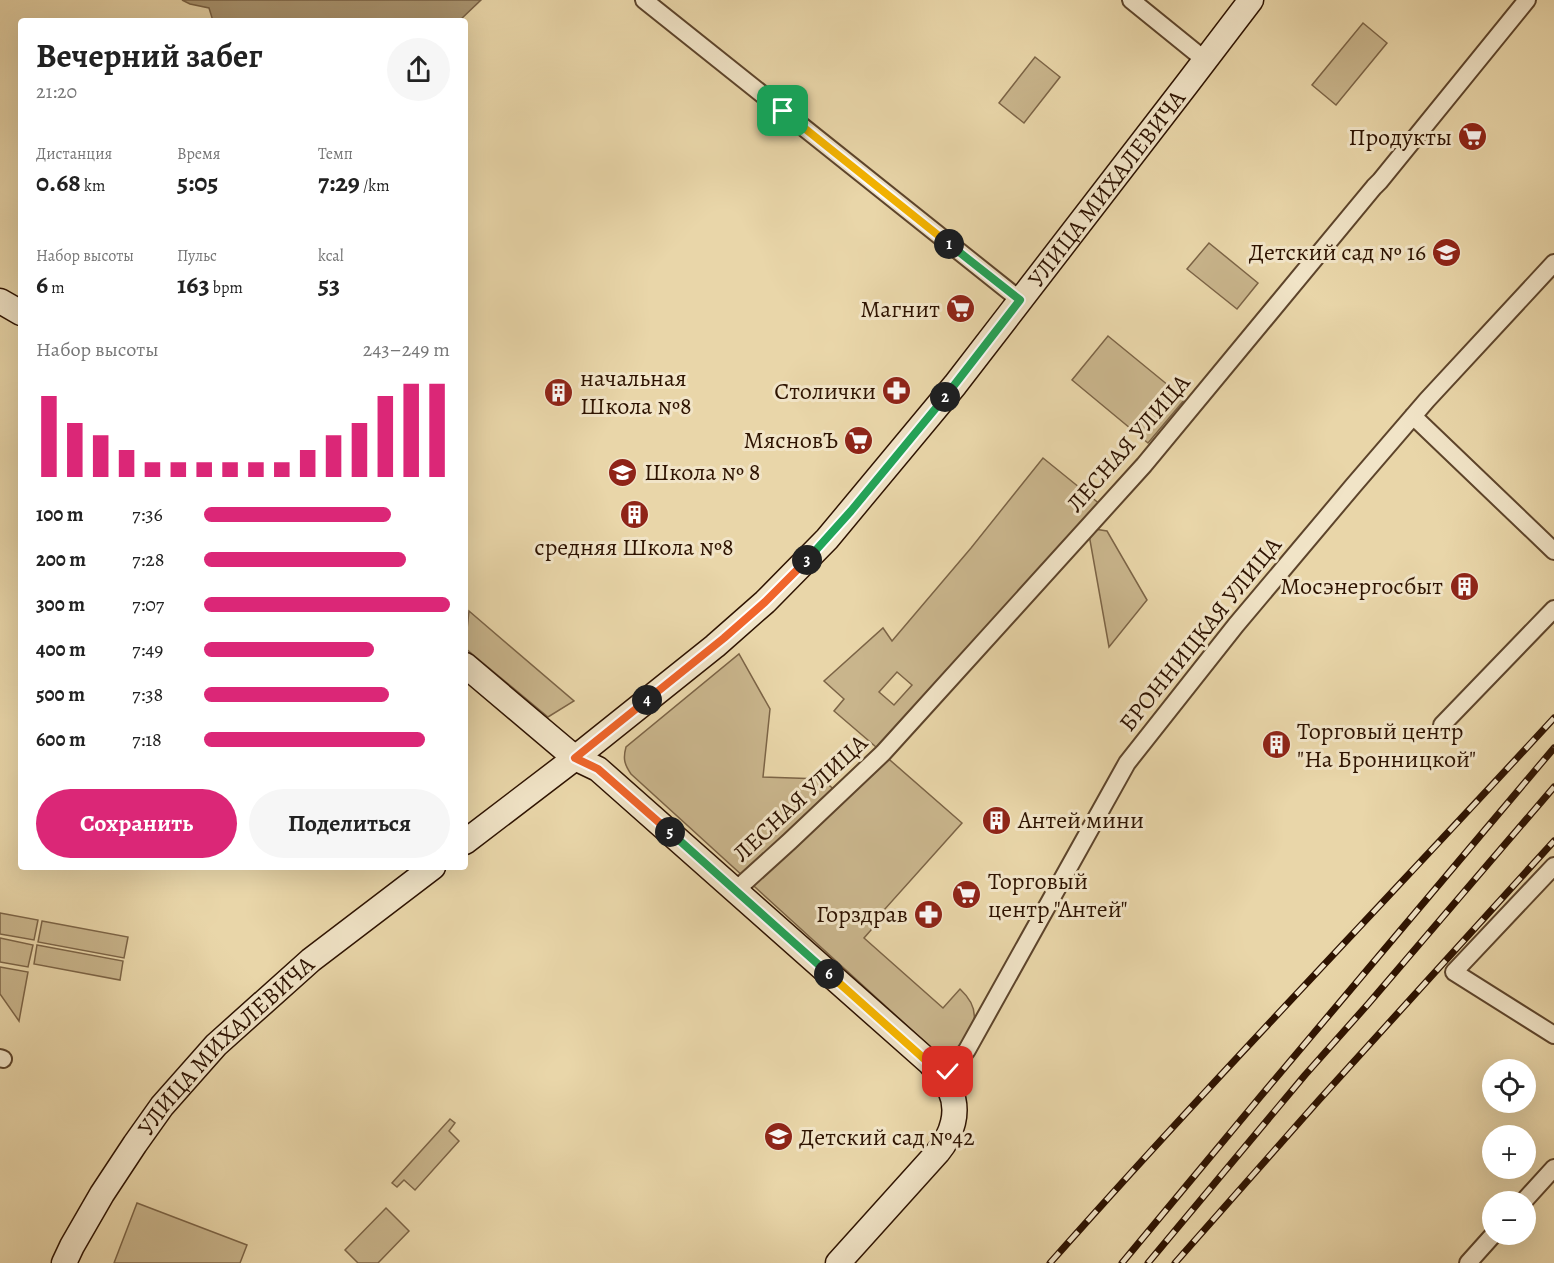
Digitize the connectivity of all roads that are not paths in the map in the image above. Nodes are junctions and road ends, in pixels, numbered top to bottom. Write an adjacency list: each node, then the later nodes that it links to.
1 (644, 0): 7 (street)
2 (1131, 0): 5 (street)
3 (1251, 0): 5 (main road, УЛИЦА МИХАЛЕВИЧА)
4 (1527, 0): 19 (street, ЛЕСНАЯ УЛИЦА)
5 (1205, 60): 7 (main road, УЛИЦА МИХАЛЕВИЧА)
6 (1554, 263): 10 (street, БРОННИЦКАЯ УЛИЦА)
7 (1020, 300): 15 (main road, УЛИЦА МИХАЛЕВИЧА)
8 (0, 302): 9 (main road)
9 (18, 311)
10 (1413, 416): 11 (street); 21 (street, БРОННИЦКАЯ УЛИЦА)
11 (1554, 551)
12 (1554, 609): 14 (street)
13 (468, 668): 15 (main road)
14 (1442, 725)
15 (575, 758): 16 (main road, УЛИЦА МИХАЛЕВИЧА); 19 (main road)
16 (468, 840)
17 (1554, 866): 20 (street)
18 (429, 870): 25 (main road, УЛИЦА МИХАЛЕВИЧА)
19 (736, 890): 21 (main road)
20 (1554, 1035)
21 (942, 1077): 26 (main road)
22 (1554, 1168): 23 (street)
23 (1533, 1191)
24 (1484, 1245): 27 (street)
25 (64, 1263)
26 (837, 1263)
27 (1468, 1263)

